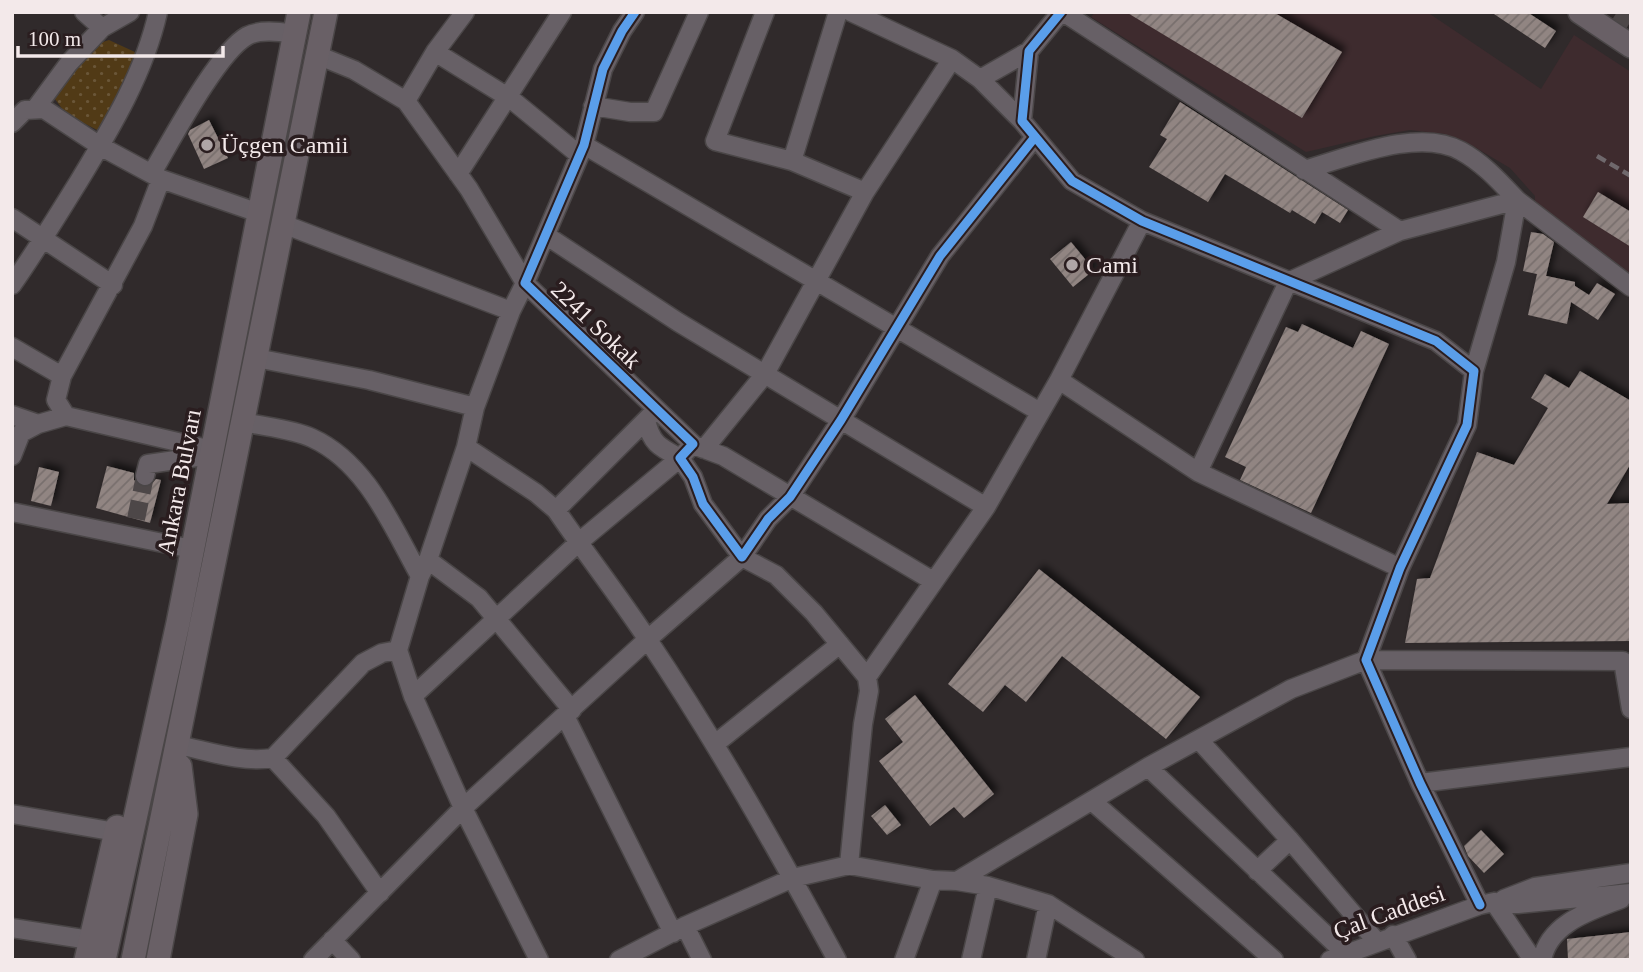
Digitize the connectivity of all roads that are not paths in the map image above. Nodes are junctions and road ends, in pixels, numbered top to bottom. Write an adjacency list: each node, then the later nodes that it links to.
1 (84, 12): 15 (street)
2 (130, 12): 15 (street)
3 (158, 12): 29 (street)
4 (326, 12): 19 (main road, Ankara Bulvarı)
5 (465, 12): 18 (street)
6 (562, 12): 22 (street)
7 (635, 12): 24 (street, 2241 Sokak)
8 (699, 12): 24 (street)
9 (765, 12): 31 (street)
10 (838, 12): 31 (street)
11 (851, 12): 20 (street)
12 (1580, 12): 16 (main road)
13 (1055, 14): 17 (street); 32 (street)
14 (297, 23): 34 (street); 37 (main road, Ankara Bulvarı)
15 (102, 28): 25 (street)
16 (1631, 46)
17 (1029, 51): 21 (street); 26 (street)
18 (435, 52): 22 (street); 23 (street)
19 (317, 55): 23 (street); 40 (main road, Ankara Bulvarı)
20 (952, 59): 21 (street); 35 (street)
21 (980, 79): 26 (street)
22 (506, 97): 30 (street); 33 (street)
23 (406, 101): 33 (street)
24 (593, 106): 30 (street, 2241 Sokak)
25 (35, 109): 27 (street); 29 (street)
26 (1021, 121): 28 (street)
27 (12, 123)
28 (1035, 137): 39 (street); 51 (street)
29 (100, 146): 34 (street); 43 (street)
30 (581, 149): 42 (street, 2241 Sokak); 44 (street)
31 (792, 161): 35 (street)
32 (1304, 170): 36 (street); 41 (street)
33 (458, 174): 46 (street)
34 (156, 176): 37 (street); 48 (street)
35 (864, 192): 44 (street)
36 (1517, 200): 41 (street); 49 (street); 54 (street)
37 (259, 213): 69 (main road, Ankara Bulvarı)
38 (12, 218): 43 (street)
39 (1142, 221): 45 (street); 57 (street)
40 (283, 224): 50 (street); 53 (main road, Ankara Bulvarı)
41 (1401, 230): 45 (street)
42 (547, 236): 46 (street, 2241 Sokak); 55 (street)
43 (43, 239): 47 (street); 48 (street)
44 (816, 282): 51 (street); 55 (street)
45 (1288, 282): 54 (street); 72 (street)
46 (526, 283): 50 (street); 60 (street, 2241 Sokak)
47 (12, 285)
48 (113, 285): 56 (street)
49 (1631, 287)
50 (511, 311): 58 (street)
51 (896, 327): 59 (street); 63 (street)
52 (12, 347): 56 (street)
53 (256, 358): 58 (street); 64 (main road, Ankara Bulvarı)
54 (1474, 371): 81 (street)
55 (765, 374): 63 (street); 68 (street)
56 (62, 376): 62 (street)
57 (1059, 380): 59 (street); 72 (street)
58 (475, 407): 67 (street)
59 (1040, 412): 74 (street)
60 (652, 414): 68 (street, 2241 Sokak); 71 (street); 75 (street)
61 (12, 415): 65 (street)
62 (66, 416): 65 (street); 66 (street)
63 (841, 419): 73 (street); 74 (street)
64 (243, 422): 82 (street); 96 (main road, Ankara Bulvarı)
65 (38, 424): 70 (street)
66 (156, 437): 69 (street); 69 (street)
67 (466, 447): 75 (street); 80 (street)
68 (698, 447): 71 (street); 73 (street, 2241 Sokak)
69 (212, 453): 78 (main road, Ankara Bulvarı)
70 (12, 456)
71 (680, 458): 77 (street); 79 (street)
72 (1198, 472): 81 (street)
73 (790, 497): 79 (street); 83 (street, 2241 Sokak)
74 (986, 507): 83 (street)
75 (556, 510): 77 (street)
76 (12, 512): 78 (street)
77 (579, 542): 84 (street); 85 (street)
78 (192, 549): 93 (main road, Ankara Bulvarı)
79 (742, 557): 85 (street); 86 (street)
80 (428, 560): 82 (street); 84 (street)
81 (1400, 568): 88 (street)
82 (420, 576): 87 (street)
83 (933, 581): 89 (street)
84 (494, 618): 90 (street); 92 (street)
85 (648, 639): 92 (street); 95 (street)
86 (840, 644): 89 (street); 95 (street)
87 (398, 650): 90 (street); 98 (street)
88 (1366, 660): 91 (street); 94 (street); 100 (street)
89 (867, 677): 106 (street)
90 (412, 696): 102 (street)
91 (1631, 709)
92 (568, 713): 102 (street); 118 (street)
93 (152, 733): 104 (main road); 123 (main road, Ankara Bulvarı)
94 (1199, 740): 99 (street); 105 (street)
95 (715, 744): 109 (street)
96 (178, 745): 98 (street); 124 (main road, Ankara Bulvarı); 125 (main road)
97 (1631, 757): 100 (street)
98 (272, 758): 113 (street)
99 (1148, 767): 101 (street); 107 (street)
100 (1420, 783): 116 (street)
101 (1093, 802): 111 (street); 136 (street)
102 (463, 808): 113 (street); 128 (street)
103 (12, 814): 104 (street)
104 (116, 832): 121 (main road)
105 (1290, 840): 107 (street); 119 (street)
106 (849, 864): 109 (street); 110 (street)
107 (1256, 871): 122 (street)
108 (1631, 873): 116 (street)
109 (793, 878): 118 (street); 131 (street)
110 (933, 880): 111 (street); 132 (street)
111 (957, 881): 112 (street)
112 (988, 887): 115 (street); 133 (street)
113 (380, 892): 120 (street)
114 (1631, 894): 116 (street, Çal Caddesi); 139 (street)
115 (1048, 904): 134 (street); 135 (street)
116 (1487, 904): 119 (street, Çal Caddesi); 138 (street)
117 (12, 928): 121 (street)
118 (679, 929): 129 (street); 130 (street)
119 (1385, 938): 122 (street, Çal Caddesi); 137 (street)
120 (332, 940): 126 (street); 127 (street)
121 (88, 950)
122 (1337, 956)
123 (104, 960)
124 (133, 960)
125 (158, 960)
126 (313, 960)
127 (351, 960)
128 (539, 960)
129 (619, 960)
130 (702, 960)
131 (837, 960)
132 (904, 960)
133 (971, 960)
134 (1036, 960)
135 (1135, 960)
136 (1274, 960)
137 (1407, 960)
138 (1533, 960)
139 (1542, 960)

